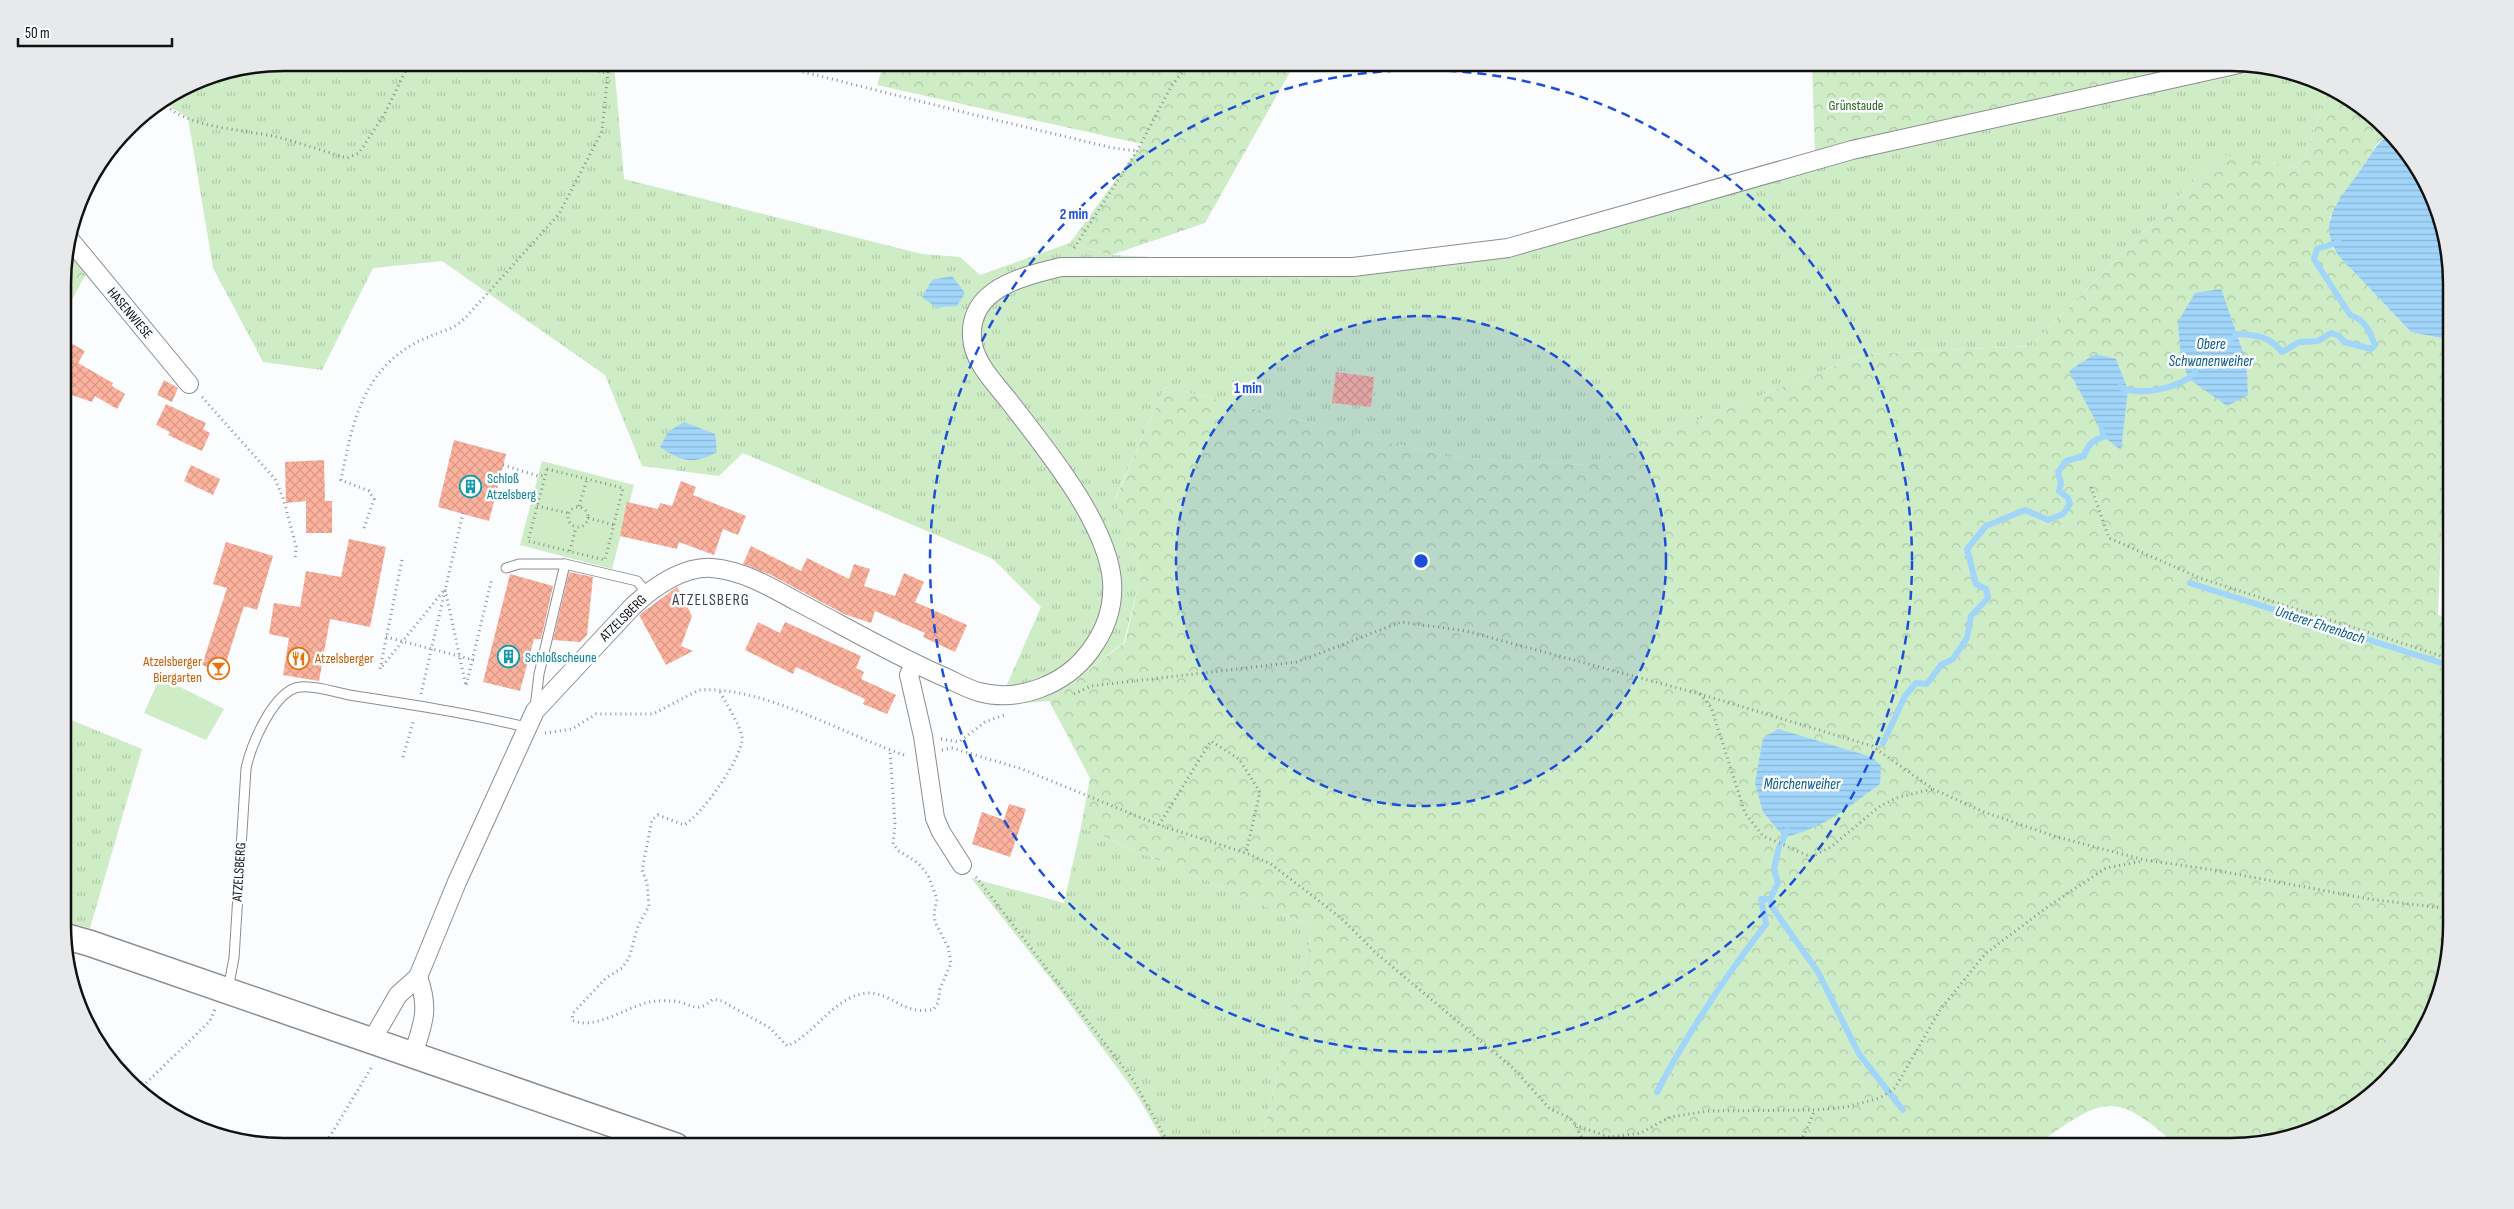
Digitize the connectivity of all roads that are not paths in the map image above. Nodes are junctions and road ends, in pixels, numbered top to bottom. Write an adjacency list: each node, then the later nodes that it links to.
1 (2208, 71): 7 (street, ATZELSBERG)
2 (75, 245): 3 (street, HASENWIESE)
3 (190, 384)
4 (565, 564): 5 (lane); 6 (lane); 8 (lane)
5 (506, 568)
6 (647, 593): 7 (street, ATZELSBERG); 8 (street, ATZELSBERG)
7 (914, 664): 10 (street)
8 (535, 711): 9 (street, ATZELSBERG)
9 (526, 727): 12 (street, ATZELSBERG); 13 (lane, ATZELSBERG)
10 (962, 865)
11 (72, 939): 13 (street)
12 (418, 977): 14 (street, ATZELSBERG); 15 (street)
13 (227, 991): 14 (street)
14 (378, 1043): 15 (street)
15 (414, 1055): 16 (street)
16 (653, 1138)

